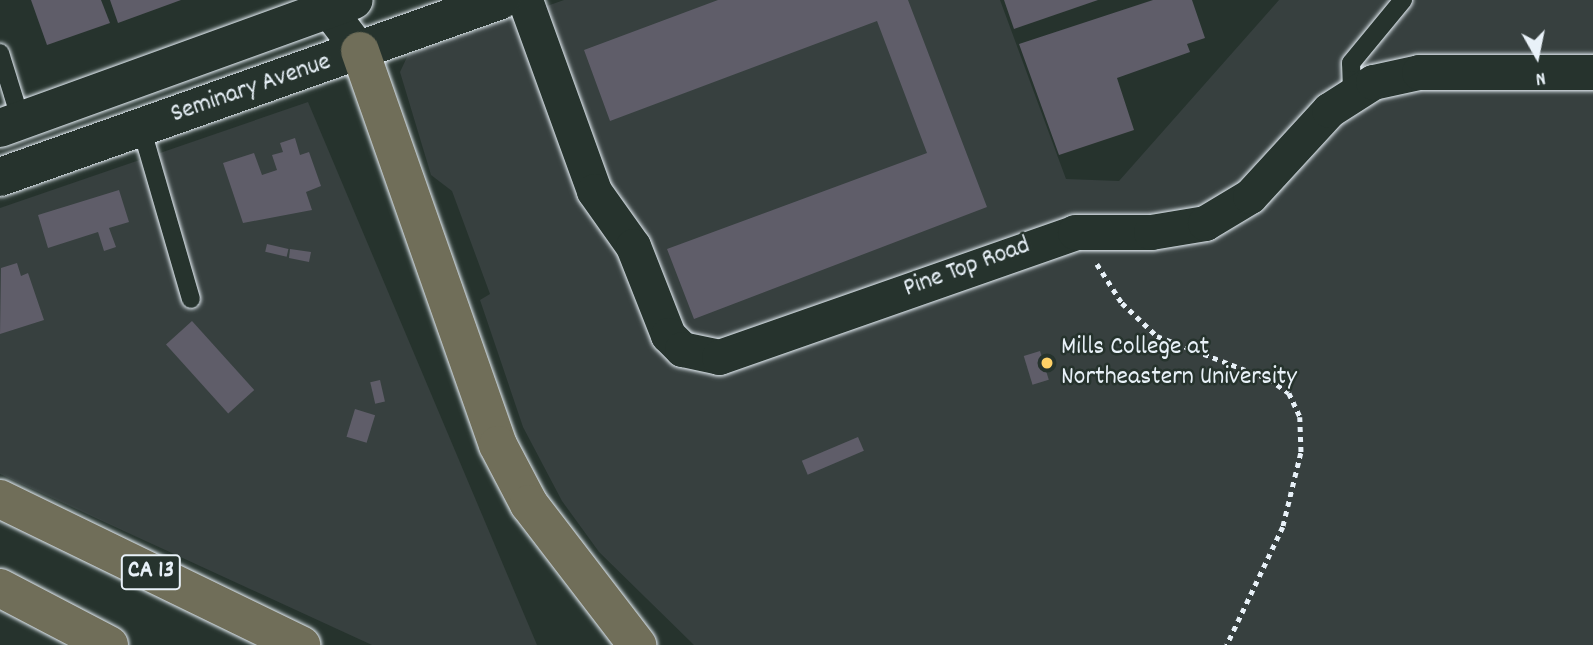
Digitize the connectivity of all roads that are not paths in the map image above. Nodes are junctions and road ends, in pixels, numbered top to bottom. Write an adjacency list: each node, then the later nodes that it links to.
1 (501, 0): 5 (street, Seminary Avenue)
2 (524, 0): 8 (street, Pine Top Road)
3 (1404, 0): 8 (lane)
4 (333, 3): 5 (street); 9 (street, Seminary Avenue)
5 (360, 51): 10 (street, Seminary Avenue); 17 (highway)
6 (0, 53): 9 (lane)
7 (1593, 72): 8 (street, Pine Top Road)
8 (1352, 91)
9 (10, 124)
10 (141, 127): 11 (street, Seminary Avenue); 12 (lane)
11 (0, 177)
12 (191, 299)
13 (0, 499): 16 (highway, CA 13)
14 (0, 588): 15 (highway)
15 (109, 645)
16 (301, 645)
17 (637, 645)

